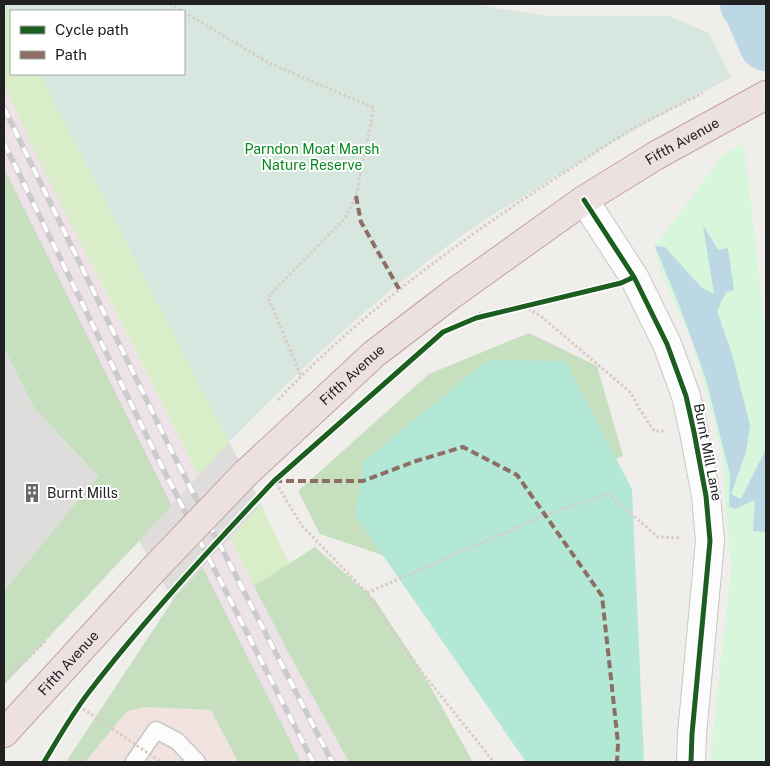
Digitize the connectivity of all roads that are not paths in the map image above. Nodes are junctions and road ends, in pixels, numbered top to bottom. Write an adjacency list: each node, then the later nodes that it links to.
1 (755, 100): 2 (highway, Fifth Avenue)
2 (584, 200): 3 (highway, Fifth Avenue, bridge); 6 (street, Burnt Mill Lane)
3 (4, 733)
4 (134, 762): 5 (lane)
5 (197, 762)
6 (691, 762)

